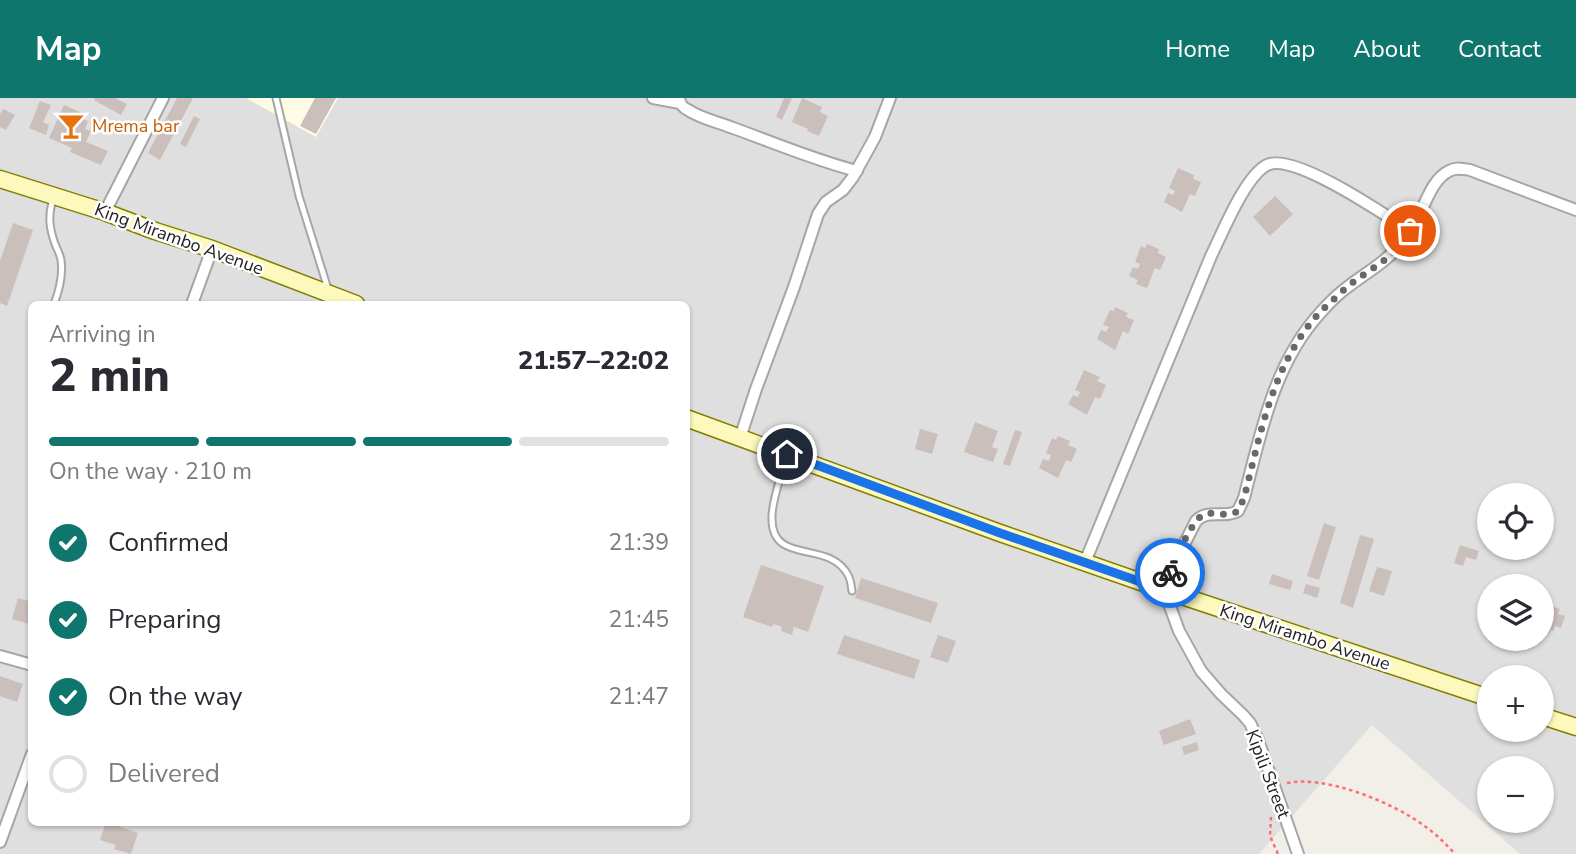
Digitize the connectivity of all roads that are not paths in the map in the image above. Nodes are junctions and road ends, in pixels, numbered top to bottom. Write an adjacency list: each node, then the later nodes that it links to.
1 (163, 98): 10 (street)
2 (276, 98): 13 (lane)
3 (653, 98): 5 (street)
4 (890, 98): 6 (street)
5 (679, 101): 6 (street)
6 (857, 171): 18 (street)
7 (0, 179): 8 (main road, King Mirambo Avenue)
8 (54, 196): 10 (main road, King Mirambo Avenue); 14 (lane)
9 (1576, 210): 11 (street)
10 (104, 212): 12 (main road, King Mirambo Avenue)
11 (1410, 231): 20 (street); 21 (street)
12 (212, 249): 13 (main road, King Mirambo Avenue); 15 (street)
13 (330, 295): 16 (main road, King Mirambo Avenue)
14 (55, 301)
15 (192, 301)
16 (347, 301)
17 (690, 419): 18 (main road, King Mirambo Avenue)
18 (740, 438): 19 (main road, King Mirambo Avenue)
19 (787, 454): 20 (main road, King Mirambo Avenue); 22 (lane)
20 (1085, 562): 21 (main road, King Mirambo Avenue)
21 (1164, 590): 25 (main road, King Mirambo Avenue); 31 (street, Kipili Street)
22 (852, 591)
23 (0, 656): 24 (street)
24 (28, 664)
25 (1477, 694)
26 (1554, 720): 27 (main road)
27 (1576, 727)
28 (28, 774): 29 (street)
29 (3, 827): 30 (street)
30 (0, 842)
31 (1298, 854)

